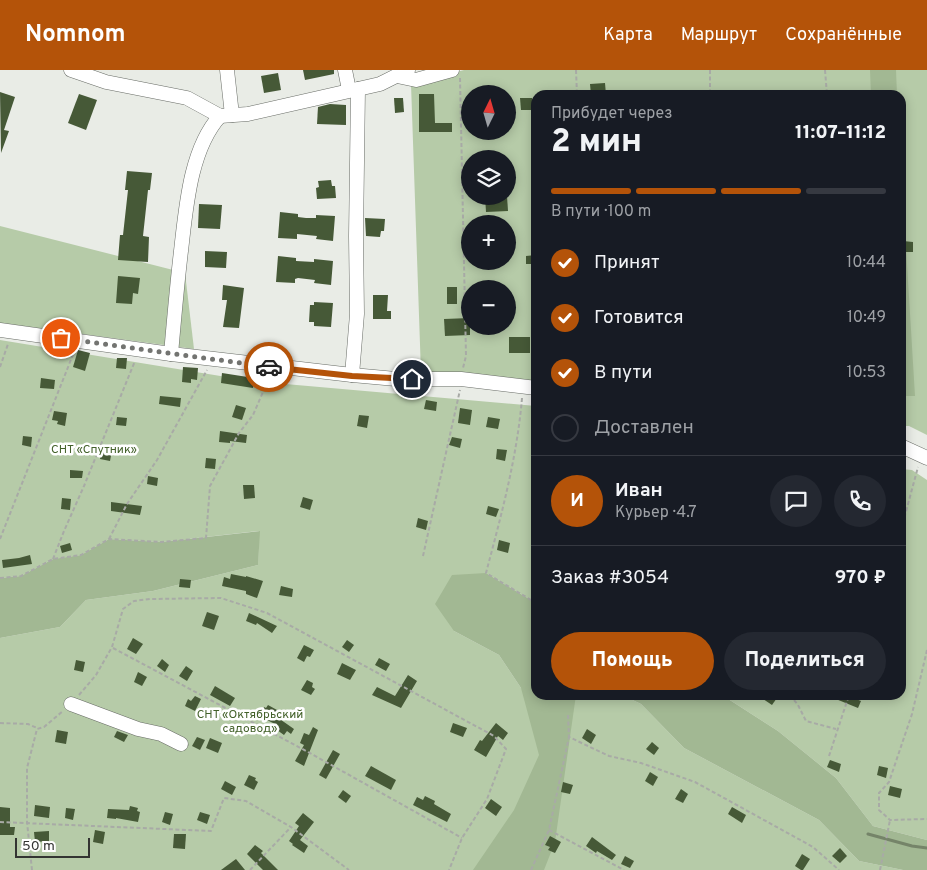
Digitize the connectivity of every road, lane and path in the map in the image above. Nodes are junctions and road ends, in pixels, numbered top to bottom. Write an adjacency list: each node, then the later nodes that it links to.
1 (71, 70): 14 (street)
2 (227, 70): 14 (street)
3 (345, 70): 10 (street)
4 (452, 70): 9 (street)
5 (460, 70): 23 (path)
6 (576, 70): 11 (path)
7 (710, 70): 12 (path)
8 (825, 70): 13 (path)
9 (400, 72): 10 (street)
10 (353, 89): 14 (street); 22 (street)
11 (577, 90)
12 (710, 90)
13 (827, 90)
14 (226, 116): 18 (street)
15 (5, 331): 16 (street); 20 (path)
16 (78, 341): 17 (street); 28 (path)
17 (140, 350): 18 (street); 31 (path)
18 (171, 354): 19 (street)
19 (213, 360): 21 (street); 29 (path)
20 (0, 367)
21 (270, 367): 22 (street); 29 (path)
22 (352, 376): 23 (street)
23 (461, 379): 24 (street); 30 (path)
24 (529, 387): 33 (path)
25 (906, 448): 26 (street)
26 (924, 456): 27 (path)
27 (906, 514)
28 (0, 539)
29 (109, 539): 31 (path)
30 (422, 556)
31 (53, 559): 32 (path)
32 (0, 578)
33 (531, 600)
34 (112, 647): 38 (path); 52 (path); 52 (path)
35 (927, 650): 47 (path)
36 (794, 700): 42 (path)
37 (847, 700): 42 (path)
38 (71, 704): 41 (path); 44 (street)
39 (568, 715): 43 (path)
40 (0, 722): 41 (path)
41 (37, 729): 49 (path)
42 (836, 729): 45 (path)
43 (569, 737): 51 (path); 59 (path)
44 (181, 744)
45 (829, 756)
46 (927, 819): 47 (path)
47 (890, 820): 60 (path)
48 (0, 822): 49 (path)
49 (27, 822): 50 (path); 53 (path)
50 (291, 827): 54 (path); 55 (path)
51 (549, 830): 57 (path); 58 (path)
52 (462, 838): 56 (path)
53 (32, 870)
54 (250, 870)
55 (349, 870)
56 (449, 870)
57 (530, 870)
58 (624, 870)
59 (839, 870)
60 (880, 870)

